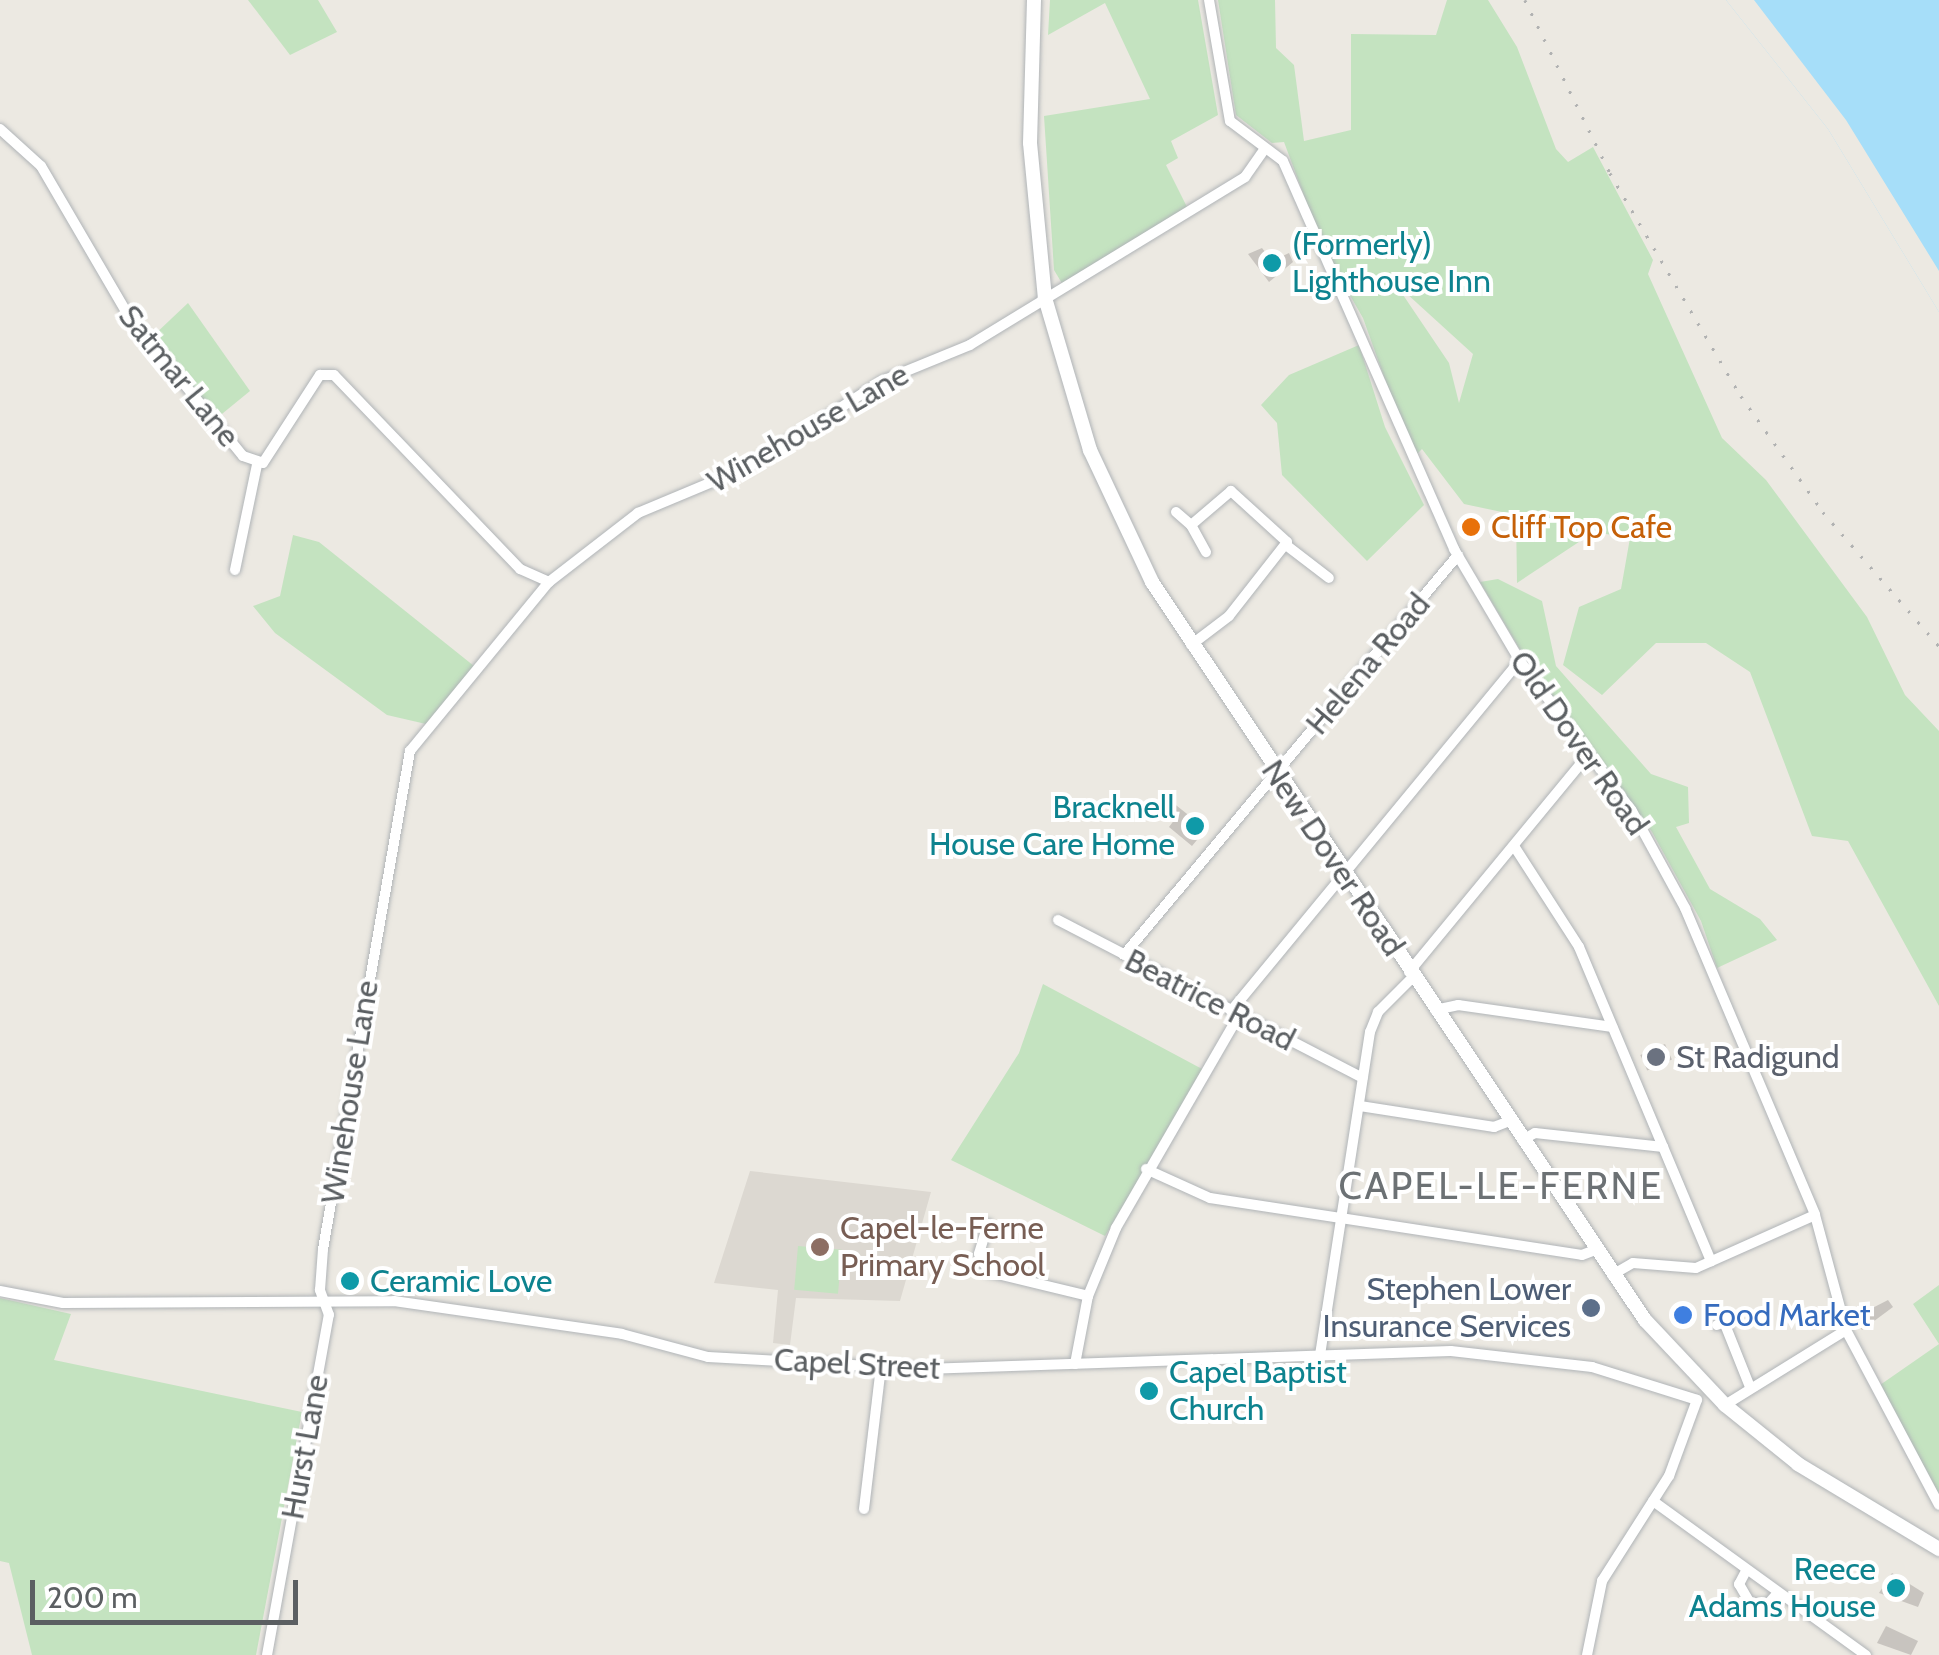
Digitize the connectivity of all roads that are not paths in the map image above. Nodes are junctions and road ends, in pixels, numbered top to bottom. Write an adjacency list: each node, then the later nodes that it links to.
1 (1034, 0): 5 (main road, New Dover Road)
2 (1209, 0): 4 (street, Old Dover Road)
3 (0, 129): 6 (street, Satmar Lane)
4 (1264, 150): 5 (street, Winehouse Lane); 11 (street, Old Dover Road)
5 (1045, 298): 14 (street, Winehouse Lane); 15 (main road, New Dover Road)
6 (257, 465): 12 (street); 14 (street, Satmar Lane)
7 (1176, 512): 8 (street)
8 (1190, 525): 9 (street); 10 (street)
9 (1286, 545): 13 (street); 15 (street)
10 (1206, 552)
11 (1458, 556): 16 (street, Old Dover Road); 18 (street, Helena Road)
12 (235, 570)
13 (1329, 578)
14 (549, 582): 41 (street, Winehouse Lane)
15 (1191, 645): 18 (main road, New Dover Road)
16 (1520, 662): 17 (street, Old Dover Road); 20 (street)
17 (1589, 754): 19 (street); 33 (street, Old Dover Road)
18 (1276, 774): 20 (main road, New Dover Road); 22 (street, Helena Road)
19 (1514, 846): 23 (street); 26 (street)
20 (1344, 873): 23 (main road, New Dover Road); 25 (street)
21 (1058, 920): 22 (street, Beatrice Road)
22 (1124, 955): 25 (street, Beatrice Road)
23 (1411, 975): 24 (main road, New Dover Road); 27 (street)
24 (1435, 1010): 26 (street); 29 (main road, New Dover Road)
25 (1235, 1013): 27 (street, Beatrice Road); 32 (street)
26 (1612, 1027): 31 (street)
27 (1363, 1078): 28 (street)
28 (1360, 1106): 29 (street); 34 (street)
29 (1510, 1121): 30 (main road, New Dover Road)
30 (1522, 1140): 31 (street); 36 (main road, New Dover Road)
31 (1663, 1147): 37 (street)
32 (1146, 1168): 34 (street); 40 (street)
33 (1815, 1215): 37 (street); 43 (street, Old Dover Road)
34 (1342, 1220): 36 (street); 44 (street)
35 (988, 1224): 40 (street)
36 (1595, 1250): 38 (main road, New Dover Road)
37 (1710, 1261): 38 (street)
38 (1612, 1275): 48 (main road, New Dover Road)
39 (0, 1290): 41 (street, Capel Street)
40 (1088, 1296): 45 (street)
41 (323, 1298): 46 (street, Capel Street); 57 (street, Hurst Lane)
42 (1724, 1322): 47 (street)
43 (1846, 1330): 47 (street); 52 (street, Old Dover Road)
44 (1320, 1355): 45 (street, Capel Street); 49 (street, Capel Street)
45 (1075, 1364): 46 (street, Capel Street)
46 (881, 1366): 53 (street)
47 (1750, 1387): 50 (street)
48 (1711, 1392): 49 (street); 50 (main road, New Dover Road)
49 (1697, 1400): 51 (street)
50 (1725, 1405): 54 (main road, New Dover Road)
51 (1653, 1500): 55 (street); 58 (street)
52 (1939, 1505)
53 (864, 1509)
54 (1939, 1548)
55 (1746, 1572): 56 (street); 56 (street)
56 (1775, 1596): 59 (street)
57 (267, 1655)
58 (1587, 1655)
59 (1866, 1655)

